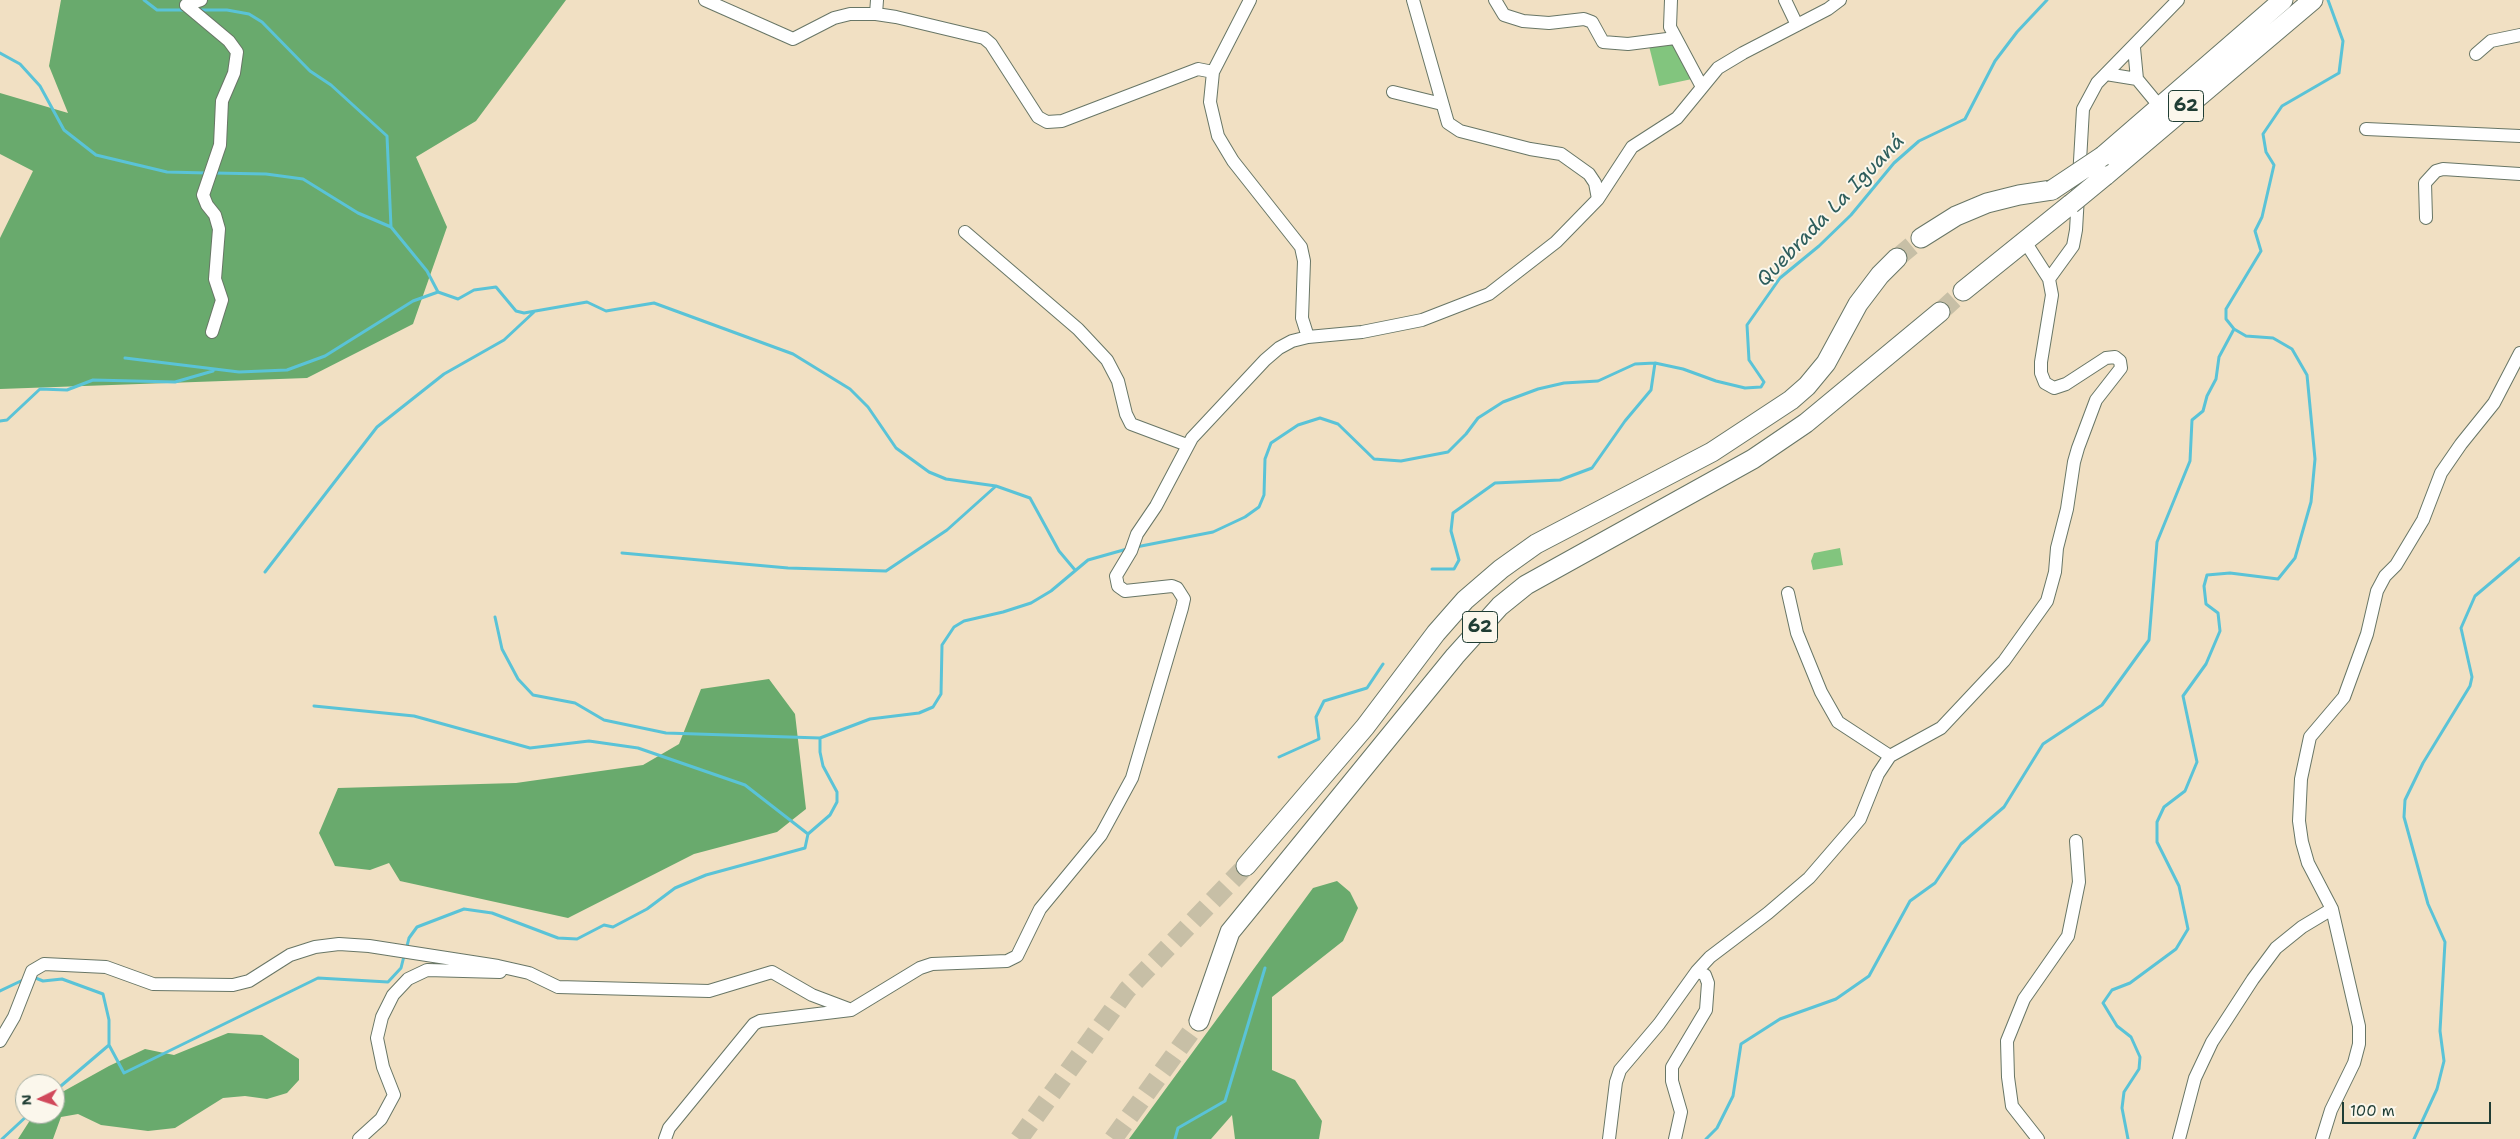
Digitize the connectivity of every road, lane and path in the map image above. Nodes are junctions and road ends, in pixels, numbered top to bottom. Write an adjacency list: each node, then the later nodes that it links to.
1 (201, 0): 39 (street)
2 (705, 0): 13 (street)
3 (877, 0): 13 (street)
4 (1250, 0): 20 (street)
5 (1413, 0): 25 (street)
6 (1495, 0): 17 (street)
7 (1671, 0): 17 (street)
8 (1785, 0): 14 (street)
9 (1840, 0): 14 (street)
10 (2178, 0): 18 (street)
11 (2283, 0): 15 (highway, 62)
12 (2313, 0): 15 (highway, 62)
13 (876, 14): 20 (street)
14 (1798, 25): 23 (street)
15 (2265, 28): 26 (highway, 62); 34 (highway, 62, bridge)
16 (2520, 35): 19 (street)
17 (1675, 38): 23 (street)
18 (2134, 48): 21 (street); 22 (street)
19 (2476, 54)
20 (1212, 72): 40 (street)
21 (2106, 74): 22 (street); 36 (street)
22 (2137, 79): 26 (street)
23 (1702, 87): 30 (street)
24 (1393, 92): 25 (street)
25 (1442, 104): 30 (street)
26 (2161, 108): 33 (highway, 62, bridge)
27 (2366, 128): 28 (street)
28 (2520, 136)
29 (2520, 174): 31 (street)
30 (1598, 200): 40 (street)
31 (2426, 218)
32 (965, 232): 42 (street)
33 (1921, 238)
34 (2024, 240): 36 (street); 37 (highway, 62)
35 (1897, 258): 46 (highway, 62)
36 (2049, 279): 44 (street)
37 (1963, 291)
38 (1940, 312): 51 (highway, 62)
39 (212, 332)
40 (1308, 337): 42 (street)
41 (2520, 353): 47 (street)
42 (1187, 445): 50 (street)
43 (1788, 593): 44 (street)
44 (1890, 756): 49 (street)
45 (2076, 841): 57 (street)
46 (1246, 866)
47 (2332, 909): 58 (street); 59 (street)
48 (520, 971): 50 (street); 52 (street); 53 (street)
49 (1697, 971): 55 (street); 56 (street)
50 (851, 1010): 54 (street)
51 (1199, 1022)
52 (0, 1041)
53 (359, 1139)
54 (665, 1139)
55 (1609, 1139)
56 (1675, 1139)
57 (2038, 1139)
58 (2179, 1139)
59 (2322, 1139)

